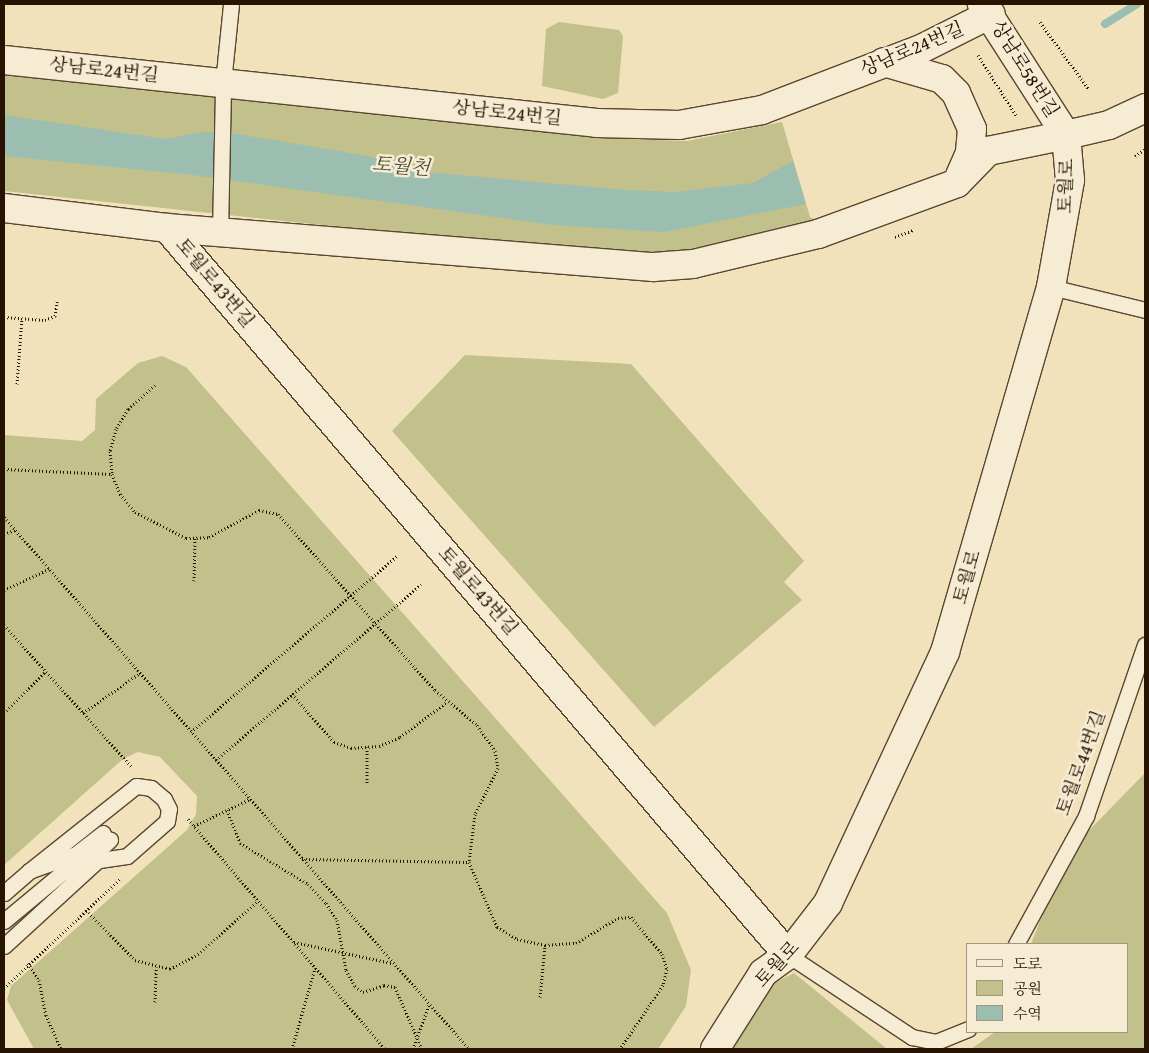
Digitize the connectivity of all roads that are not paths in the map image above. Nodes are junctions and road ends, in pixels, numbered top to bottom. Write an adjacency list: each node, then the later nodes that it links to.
1 (231, 4): 5 (lane)
2 (994, 7): 4 (street, 상남로24번길); 7 (street, 상남로58번길)
3 (4, 60): 5 (street, 상남로24번길)
4 (884, 62): 5 (street, 상남로24번길); 8 (street)
5 (223, 82): 11 (lane)
6 (1145, 108): 7 (street, 토월로)
7 (1066, 135): 8 (street); 12 (street, 토월로)
8 (957, 184): 11 (street, 토월로43번길)
9 (4, 208): 10 (street, 토월로43번길)
10 (167, 228): 11 (street, 토월로43번길); 21 (street, 토월로43번길)
11 (220, 232)
12 (1051, 287): 13 (lane); 21 (street, 토월로)
13 (1145, 310)
14 (1145, 645): 19 (lane, 토월로44번길)
15 (92, 861): 16 (lane); 16 (lane); 18 (lane); 20 (lane)
16 (29, 871): 17 (lane)
17 (4, 893)
18 (4, 921)
19 (1017, 943)
20 (4, 946)
21 (788, 955): 22 (lane); 23 (street, 토월로)
22 (966, 1030)
23 (715, 1049)

